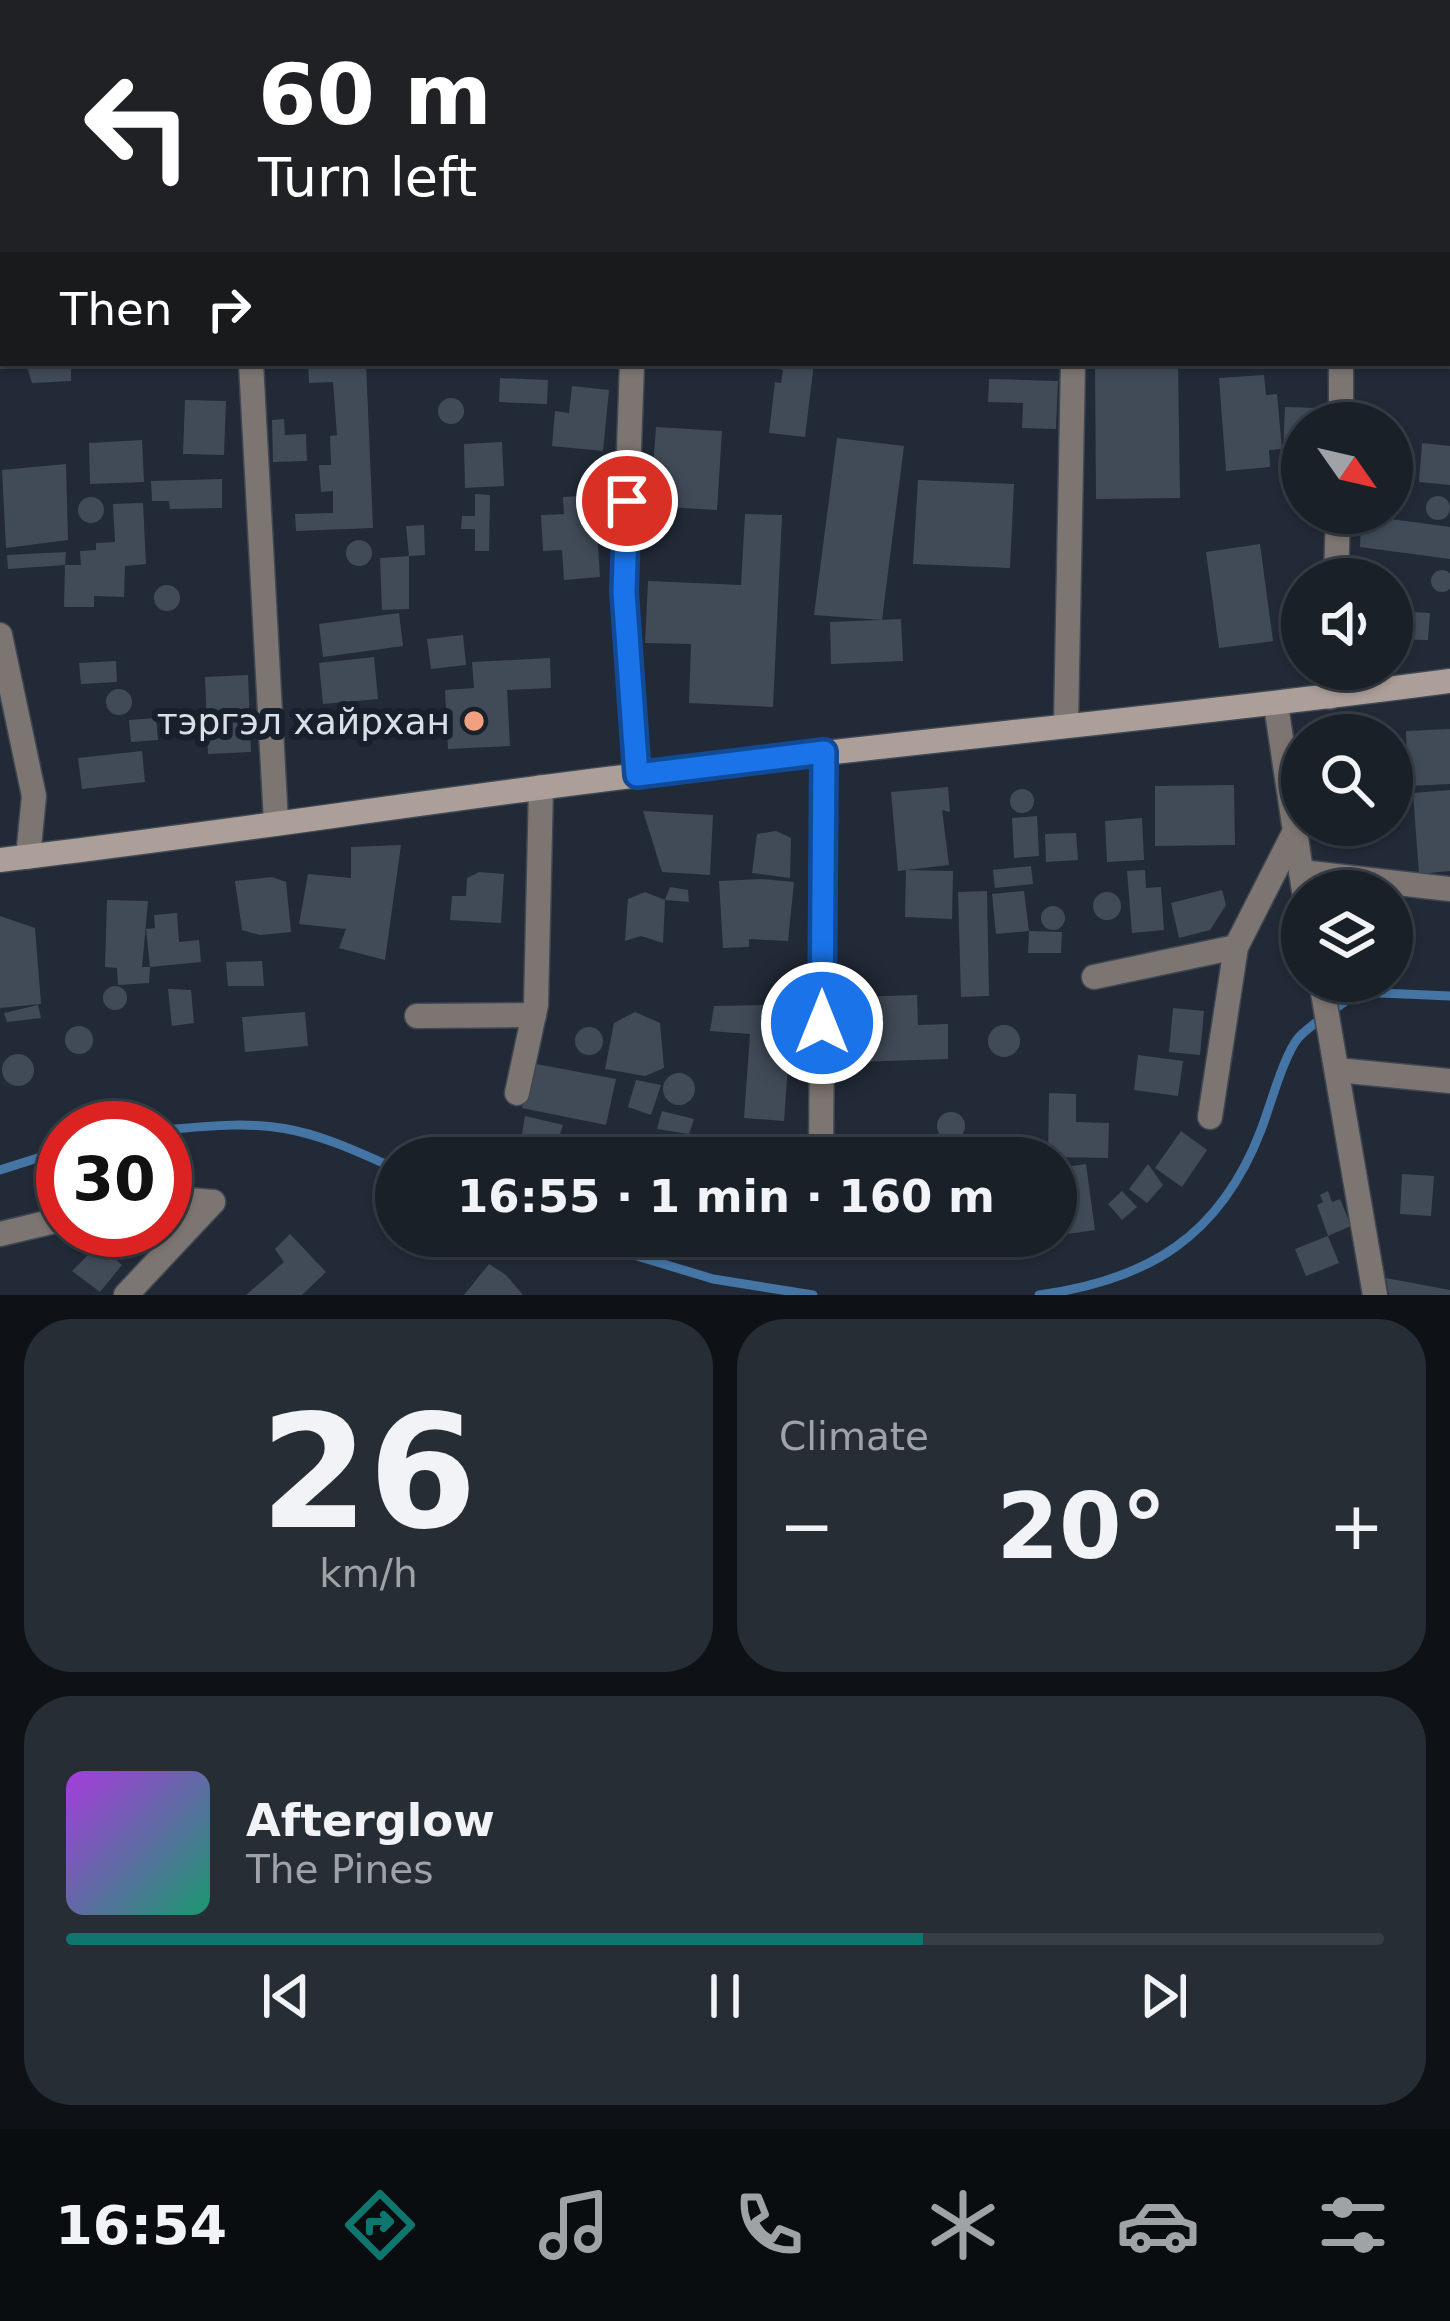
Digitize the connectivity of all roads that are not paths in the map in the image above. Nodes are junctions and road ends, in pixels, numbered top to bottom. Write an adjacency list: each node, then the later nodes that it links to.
1 (251, 366): 16 (street)
2 (632, 366): 14 (street)
3 (1073, 366): 11 (street)
4 (1341, 366): 5 (street)
5 (1341, 402)
6 (0, 635): 18 (street)
7 (1450, 680): 9 (main road)
8 (1330, 690): 9 (street)
9 (1330, 697): 10 (main road)
10 (1276, 705): 11 (main road); 12 (street)
11 (1066, 723): 13 (main road)
12 (1281, 743)
13 (824, 752): 14 (main road); 31 (street)
14 (637, 775): 15 (main road)
15 (541, 788): 16 (main road); 25 (street)
16 (276, 821): 18 (main road)
17 (1287, 846): 22 (street)
18 (28, 857): 19 (main road)
19 (0, 860)
20 (1413, 887): 21 (street)
21 (1450, 889)
22 (1236, 947): 23 (street); 30 (street)
23 (1094, 977)
24 (1325, 1002): 27 (street)
25 (534, 1015): 26 (street); 29 (street)
26 (417, 1016)
27 (1336, 1070): 28 (street); 38 (street)
28 (1450, 1082)
29 (517, 1093)
30 (1210, 1117)
31 (820, 1137)
32 (192, 1200): 33 (street)
33 (192, 1224)
34 (36, 1225): 35 (street)
35 (0, 1234)
36 (162, 1257): 37 (street)
37 (126, 1295)
38 (1376, 1295)

